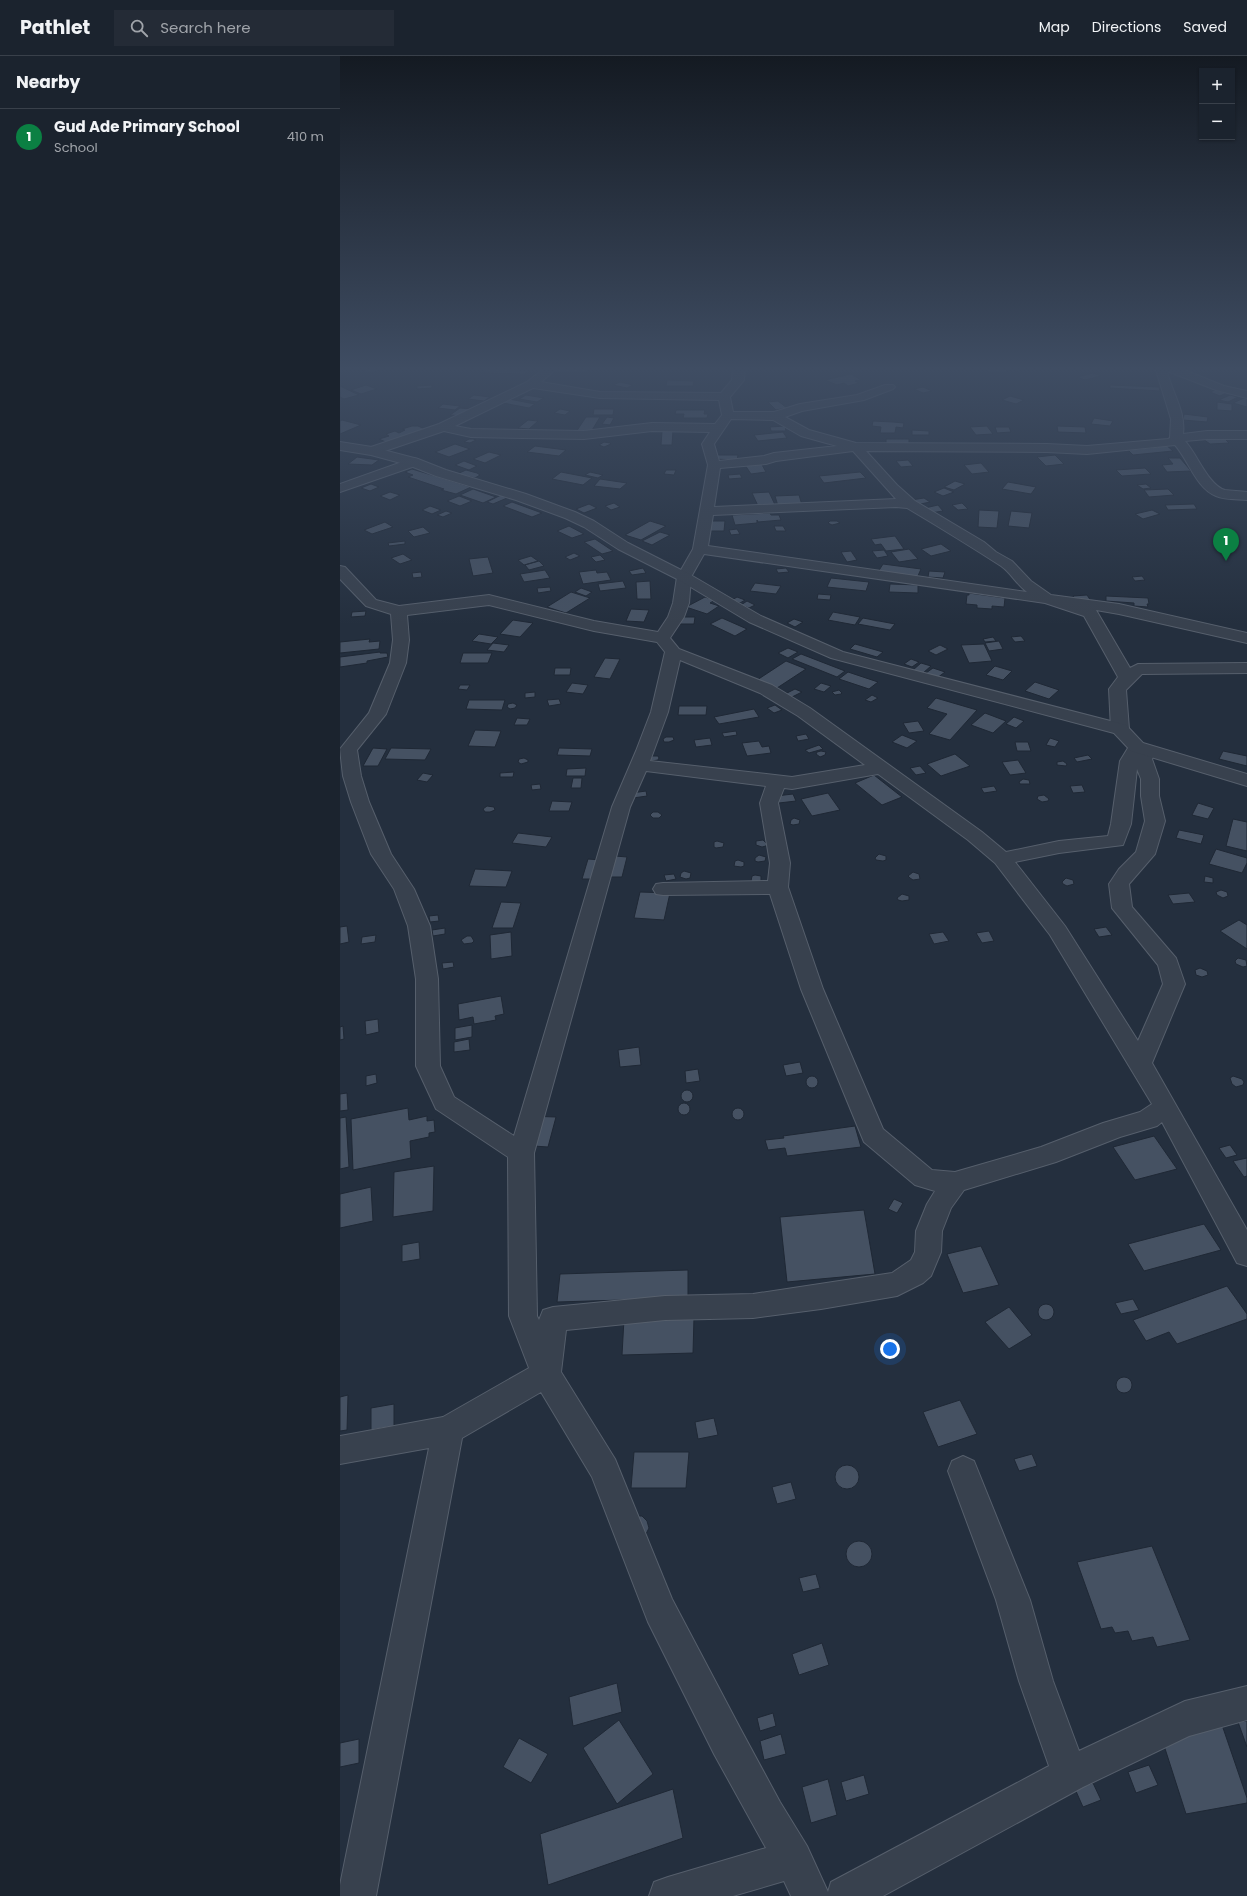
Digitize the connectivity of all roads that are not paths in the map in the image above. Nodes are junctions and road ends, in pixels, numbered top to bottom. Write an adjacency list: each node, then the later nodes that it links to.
1 (379, 453): 6 (street)
2 (711, 453): 7 (street)
3 (806, 453): 7 (street)
4 (861, 453): 10 (street)
5 (1189, 453): 9 (street)
6 (413, 462): 8 (street); 14 (street)
7 (714, 465): 11 (street)
8 (340, 488)
9 (1247, 496)
10 (910, 504): 11 (street); 15 (street)
11 (706, 511): 12 (street)
12 (700, 549): 14 (street); 15 (street)
13 (340, 570): 16 (street)
14 (684, 577): 18 (street); 21 (street)
15 (1047, 600): 17 (street); 20 (street)
16 (399, 611): 18 (street); 22 (street)
17 (1247, 638)
18 (667, 645): 24 (street); 25 (street)
19 (1247, 668): 20 (street)
20 (1117, 689): 21 (street)
21 (1120, 729): 23 (street)
22 (344, 748): 32 (street)
23 (1142, 749): 26 (street); 28 (street); 31 (street)
24 (870, 759): 27 (street); 28 (street)
25 (639, 765): 27 (street); 32 (street)
26 (1247, 780)
27 (777, 781): 29 (street)
28 (1002, 859): 31 (street)
29 (778, 887): 30 (street); 33 (street)
30 (663, 889)
31 (1147, 1073): 33 (street); 34 (street)
32 (521, 1153): 35 (street)
33 (955, 1182): 35 (street)
34 (1247, 1255)
35 (546, 1374): 36 (street); 41 (street)
36 (448, 1430): 37 (street); 42 (street)
37 (340, 1450)
38 (963, 1471): 40 (street)
39 (1247, 1704): 40 (street)
40 (1070, 1774): 45 (street)
41 (794, 1859): 43 (street); 44 (street)
42 (357, 1896)
43 (668, 1896)
44 (810, 1896)
45 (845, 1896)

